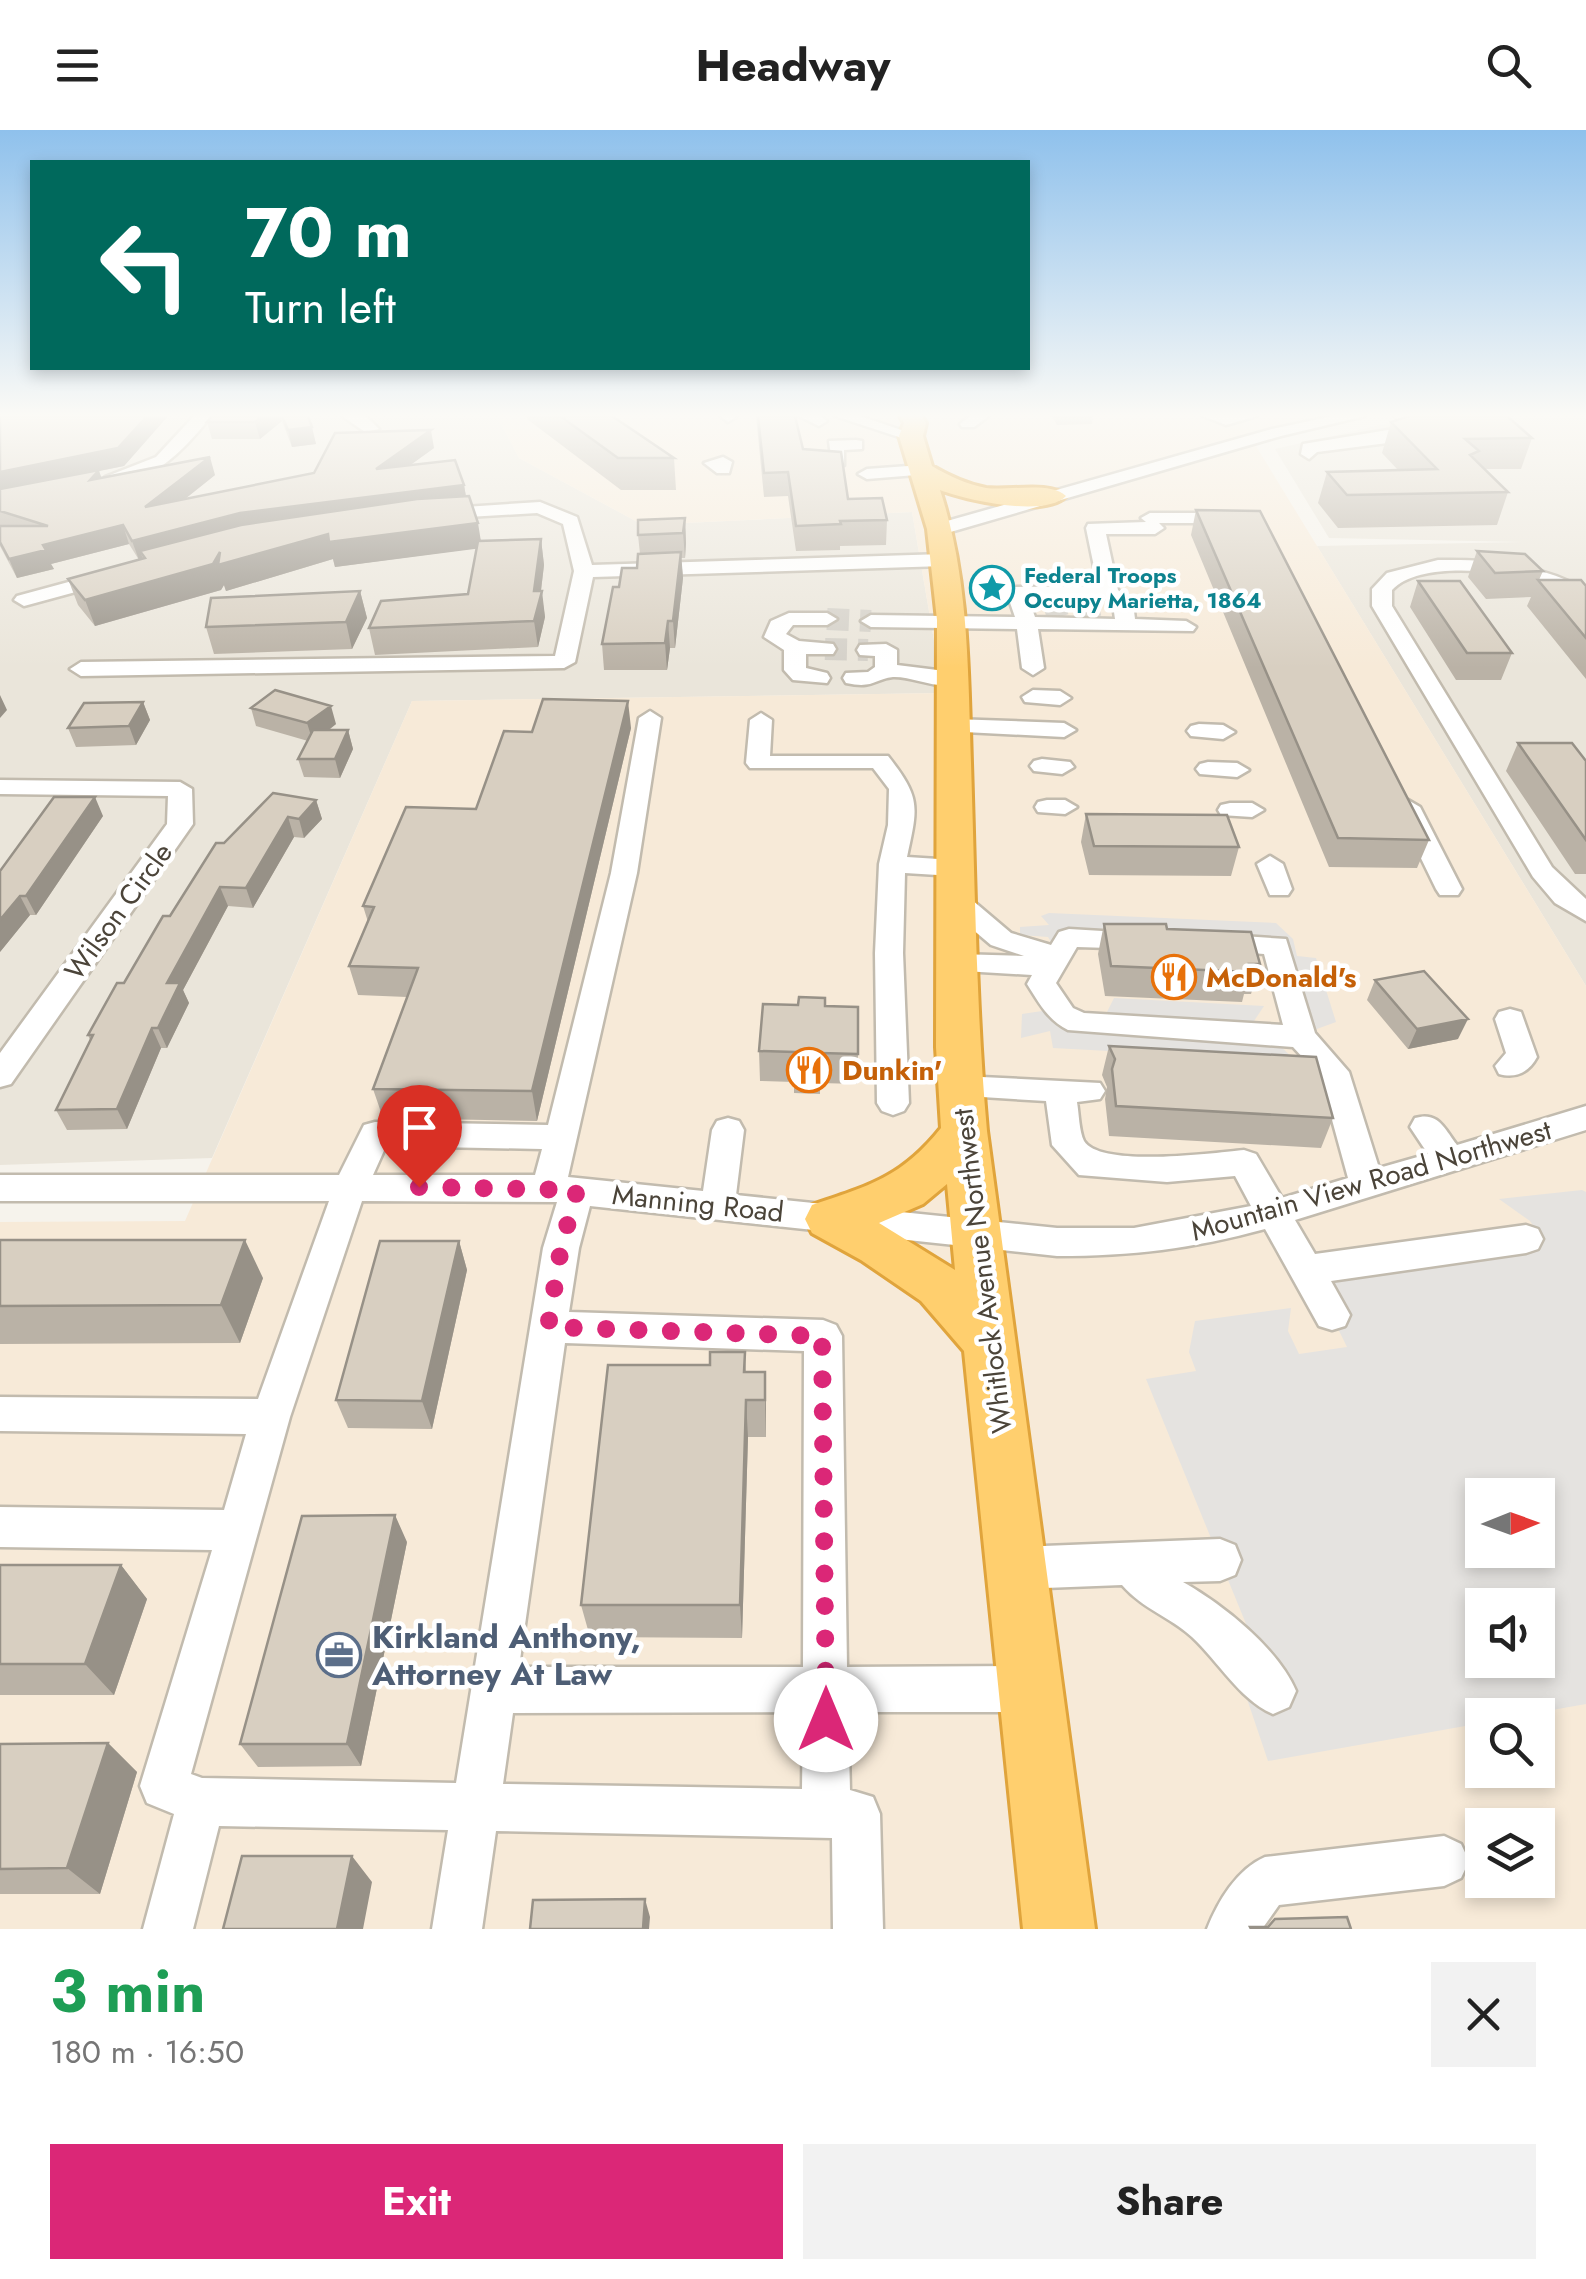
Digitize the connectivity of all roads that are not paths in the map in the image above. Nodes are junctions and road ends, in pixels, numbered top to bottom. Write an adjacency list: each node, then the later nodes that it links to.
1 (930, 500): 7 (highway, Whitlock Avenue Northwest)
2 (1044, 500): 7 (street)
3 (1128, 500): 5 (street)
4 (420, 515): 9 (street)
5 (1150, 518): 6 (street); 10 (street)
6 (1254, 518)
7 (942, 544): 9 (street); 14 (highway, Whitlock Avenue Northwest)
8 (135, 570): 12 (street)
9 (584, 571): 22 (street)
10 (1110, 592): 15 (street); 16 (street)
11 (1586, 598): 39 (street)
12 (24, 600)
13 (827, 619): 18 (street)
14 (952, 620): 15 (street); 20 (street); 25 (highway, Whitlock Avenue Northwest)
15 (1027, 623): 16 (street); 21 (street)
16 (1126, 625): 17 (street)
17 (1186, 627)
18 (795, 648): 19 (street); 23 (street)
19 (825, 649)
20 (880, 657): 24 (street); 25 (street)
21 (1033, 668)
22 (81, 669)
23 (819, 678)
24 (854, 678)
25 (954, 679): 29 (highway, Whitlock Avenue Northwest)
26 (1060, 698): 31 (street)
27 (650, 718): 51 (street)
28 (761, 720): 36 (street)
29 (953, 726): 31 (street); 37 (highway, Whitlock Avenue Northwest)
30 (1064, 730): 31 (street)
31 (1041, 738)
32 (1208, 769): 35 (street)
33 (0, 787): 45 (street, Wilson Circle)
34 (1399, 790): 38 (street)
35 (1241, 792)
36 (892, 864): 37 (street); 46 (street)
37 (955, 884): 40 (street); 41 (highway, Whitlock Avenue Northwest)
38 (1449, 889)
39 (1582, 906)
40 (1049, 969): 41 (street); 43 (street); 43 (street)
41 (957, 972): 47 (highway, Whitlock Avenue Northwest)
42 (1510, 1019): 44 (street)
43 (1302, 1037): 53 (street)
44 (1510, 1066)
45 (0, 1076)
46 (893, 1103)
47 (962, 1109): 58 (street); 59 (highway); 60 (highway, Whitlock Avenue Northwest)
48 (1582, 1126): 52 (street, Mountain View Road Northwest)
49 (1426, 1127): 52 (street)
50 (728, 1130): 57 (street)
51 (560, 1137): 55 (street); 56 (street)
52 (1450, 1160): 53 (street, Mountain View Road Northwest)
53 (1367, 1186): 58 (street, Mountain View Road Northwest)
54 (0, 1188): 55 (street, Manning Road)
55 (350, 1188): 56 (street, Manning Road); 67 (street)
56 (563, 1189): 57 (street, Manning Road); 64 (street)
57 (718, 1204): 59 (street, Manning Road)
58 (1272, 1214): 60 (street, Mountain View Road Northwest); 62 (street)
59 (829, 1219): 60 (street, Manning Road); 65 (highway)
60 (976, 1234): 65 (highway, Whitlock Avenue Northwest)
61 (1526, 1239): 62 (street)
62 (1309, 1270): 63 (street)
63 (1332, 1314)
64 (548, 1327): 73 (street); 75 (street)
65 (988, 1342): 72 (highway, Whitlock Avenue Northwest)
66 (0, 1414): 67 (street)
67 (271, 1417): 69 (street)
68 (0, 1527): 69 (street)
69 (238, 1530): 77 (street)
70 (1220, 1560): 71 (street)
71 (1128, 1561): 72 (street); 76 (street)
72 (1019, 1568): 74 (highway, Whitlock Avenue Northwest)
73 (825, 1688): 74 (street); 75 (street); 79 (street)
74 (1032, 1688): 84 (highway, Whitlock Avenue Northwest)
75 (492, 1690): 78 (street)
76 (1273, 1691)
77 (201, 1802): 78 (street); 81 (street)
78 (477, 1805): 79 (street); 82 (street)
79 (826, 1816): 83 (street)
80 (1444, 1862): 85 (street)
81 (168, 1929)
82 (457, 1929)
83 (858, 1929)
84 (1059, 1929)
85 (1232, 1929)

